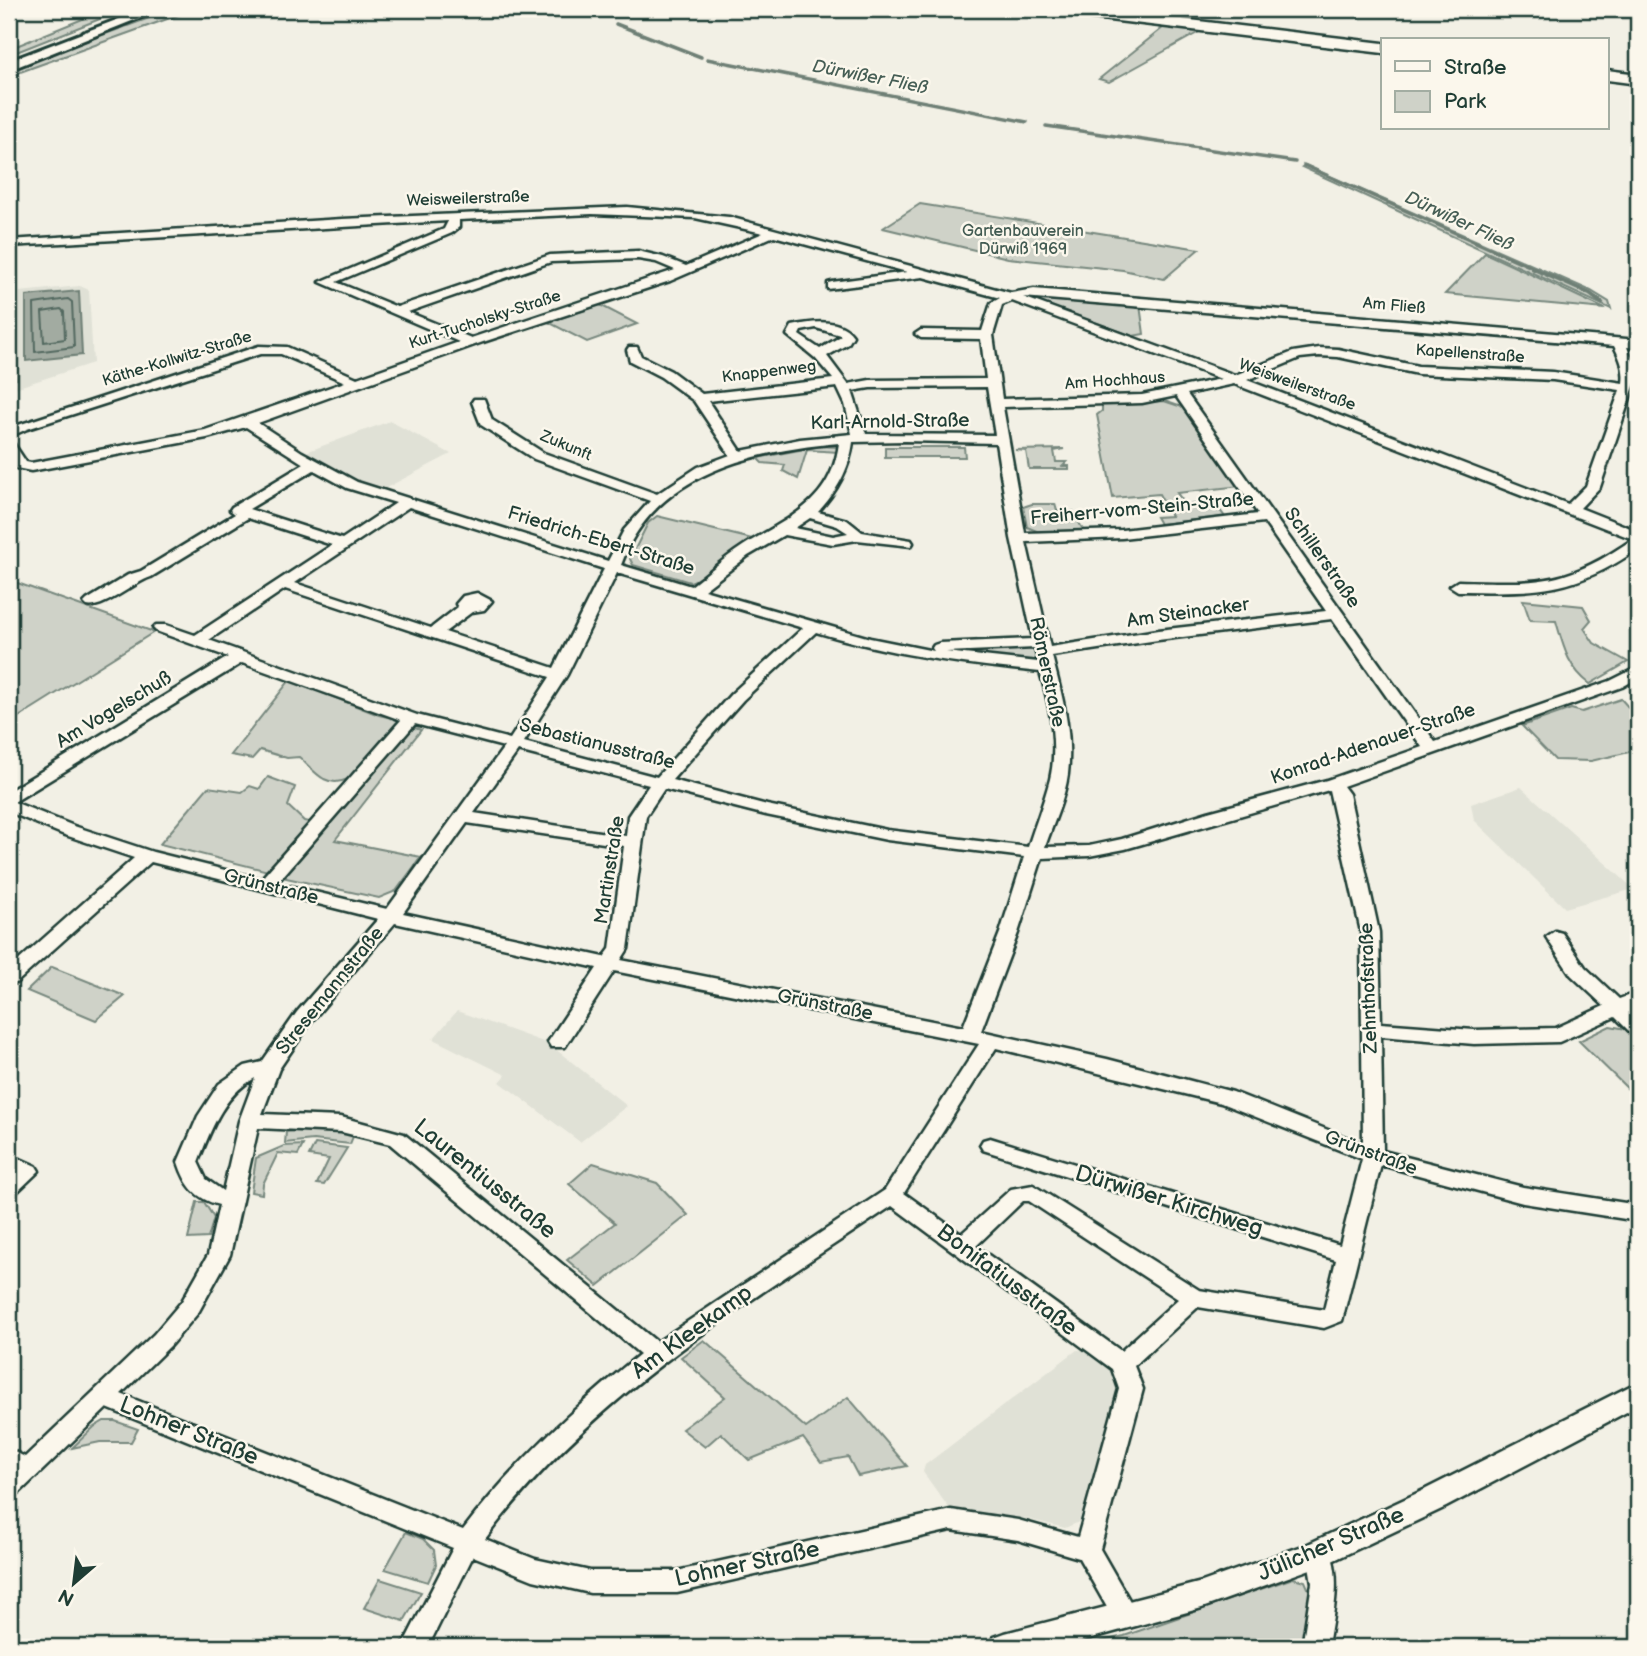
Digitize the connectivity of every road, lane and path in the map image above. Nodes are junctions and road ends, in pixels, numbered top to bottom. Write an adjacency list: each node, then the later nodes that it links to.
1 (140, 9): 9 (main road)
2 (156, 9): 10 (main road)
3 (1059, 9): 5 (highway)
4 (1112, 9): 5 (highway)
5 (1174, 20): 6 (highway)
6 (1214, 24): 7 (highway); 8 (highway)
7 (1381, 41)
8 (1381, 48)
9 (9, 61)
10 (9, 66)
11 (1608, 68): 12 (highway)
12 (1638, 72)
13 (1608, 75): 14 (highway)
14 (1638, 79)
15 (454, 222): 16 (street); 17 (street, Weisweilerstraße); 18 (street, Weisweilerstraße); 24 (street)
16 (516, 225)
17 (771, 233): 19 (street, Kurt-Tucholsky-Straße); 20 (street, Weisweilerstraße)
18 (9, 243)
19 (684, 270): 24 (street); 27 (street, Kurt-Tucholsky-Straße)
20 (922, 272): 21 (street, Weisweilerstraße); 22 (street, Weisweilerstraße)
21 (832, 286)
22 (1011, 296): 23 (street, Weisweilerstraße); 26 (street, Römerstraße); 32 (street, Weisweilerstraße)
23 (1147, 301): 28 (street, Am Fließ)
24 (398, 311): 27 (street)
25 (921, 334): 26 (street)
26 (987, 335): 34 (street, Römerstraße)
27 (472, 343): 33 (street, Kurt-Tucholsky-Straße)
28 (1619, 344): 29 (street, Am Fließ); 35 (street)
29 (1638, 344)
30 (633, 350): 38 (street)
31 (819, 355): 36 (street, Knappenweg)
32 (1234, 380): 35 (street, Kapellenstraße); 37 (street, Am Hochhaus); 50 (street, Weisweilerstraße)
33 (355, 382): 41 (street, Kurt-Tucholsky-Straße); 42 (street, Käthe-Kollwitz-Straße)
34 (993, 383): 36 (street); 40 (street, Römerstraße)
35 (1631, 383): 50 (street)
36 (845, 385): 38 (street, Knappenweg); 43 (street, Knappenweg)
37 (1180, 393): 40 (street, Am Hochhaus); 53 (street, Schillerstraße)
38 (699, 398): 46 (street)
39 (479, 402): 48 (street, Zukunft)
40 (997, 403): 44 (street, Römerstraße)
41 (248, 422): 45 (street); 47 (street, Friedrich-Ebert-Straße)
42 (9, 433)
43 (853, 439): 44 (street, Karl-Arnold-Straße); 46 (street, Karl-Arnold-Straße); 52 (street)
44 (1003, 439): 57 (street, Römerstraße)
45 (9, 447)
46 (738, 457): 48 (street, Karl-Arnold-Straße)
47 (313, 465): 49 (street, Friedrich-Ebert-Straße); 51 (street)
48 (658, 499): 61 (street, Karl-Arnold-Straße)
49 (407, 503): 60 (street); 61 (street, Friedrich-Ebert-Straße)
50 (1570, 510): 56 (street, Weisweilerstraße)
51 (241, 511): 60 (street); 65 (street)
52 (807, 513): 54 (street); 55 (street)
53 (1269, 517): 57 (street, Freiherr-vom-Stein-Straße); 67 (street, Schillerstraße)
54 (782, 530): 55 (street); 64 (street)
55 (857, 536): 59 (street)
56 (1638, 536)
57 (1018, 538): 73 (street, Römerstraße)
58 (1638, 542): 63 (street)
59 (906, 543)
60 (344, 544): 62 (street)
61 (613, 567): 64 (street, Friedrich-Ebert-Straße); 76 (street, Karl-Arnold-Straße)
62 (284, 584): 70 (street); 71 (street)
63 (1458, 586)
64 (694, 592): 69 (street, Friedrich-Ebert-Straße)
65 (92, 603)
66 (468, 607): 70 (street)
67 (1337, 614): 73 (street, Am Steinacker); 79 (street, Schillerstraße)
68 (162, 628): 71 (street, Sebastianusstraße)
69 (812, 628): 72 (street, Friedrich-Ebert-Straße); 80 (street, Martinstraße)
70 (434, 633): 76 (street)
71 (197, 641): 74 (street, Sebastianusstraße)
72 (916, 651): 73 (street, Friedrich-Ebert-Straße); 73 (street, Friedrich-Ebert-Straße)
73 (1044, 655): 86 (street, Römerstraße)
74 (240, 657): 77 (street, Sebastianusstraße); 82 (street, Am Vogelschuß)
75 (1638, 672): 79 (street, Konrad-Adenauer-Straße)
76 (559, 675): 78 (street, Karl-Arnold-Straße)
77 (411, 718): 78 (street, Sebastianusstraße); 88 (street)
78 (514, 745): 80 (street, Sebastianusstraße); 84 (street, Karl-Arnold-Straße)
79 (1430, 747): 81 (street, Konrad-Adenauer-Straße)
80 (660, 782): 85 (street, Martinstraße); 86 (street, Sebastianusstraße)
81 (1333, 784): 86 (street, Konrad-Adenauer-Straße); 96 (street, Zehnthofstraße)
82 (9, 798)
83 (9, 806): 87 (street, Grünstraße)
84 (462, 817): 85 (street); 89 (street, Stresemannstraße)
85 (634, 842): 91 (street, Martinstraße)
86 (1034, 853): 97 (street, Römerstraße)
87 (147, 856): 88 (street, Grünstraße); 92 (street)
88 (265, 886): 89 (street, Grünstraße)
89 (392, 915): 91 (street, Grünstraße); 99 (street, Stresemannstraße)
90 (1555, 937): 94 (street)
91 (612, 963): 97 (street, Grünstraße); 98 (street, Martinstraße)
92 (9, 979)
93 (1638, 998): 94 (street)
94 (1616, 1007): 95 (street); 96 (street)
95 (1638, 1028)
96 (1372, 1029): 102 (street, Zehnthofstraße)
97 (981, 1037): 102 (street, Grünstraße); 105 (street, Am Kleekamp)
98 (558, 1042)
99 (269, 1068): 100 (street, Stresemannstraße); 106 (street, Stresemannstraße)
100 (249, 1121): 106 (street, Stresemannstraße); 111 (street, Laurentiusstraße)
101 (990, 1145): 109 (street, Dürwißer Kirchweg)
102 (1373, 1155): 107 (street, Grünstraße); 109 (street, Dürwißer Kirchweg)
103 (9, 1161): 104 (street)
104 (9, 1188)
105 (892, 1195): 108 (street, Bonifatiusstraße); 111 (street, Am Kleekamp)
106 (232, 1202): 114 (street, Stresemannstraße)
107 (1638, 1213)
108 (961, 1247): 110 (street, Dürwißer Kirchweg); 112 (street, Bonifatiusstraße)
109 (1349, 1256): 110 (street, Dürwißer Kirchweg)
110 (1194, 1298): 112 (street)
111 (656, 1354): 117 (street, Am Kleekamp)
112 (1122, 1364): 118 (street)
113 (1638, 1393): 119 (street, Jülicher Straße)
114 (105, 1397): 115 (street, Stresemannstraße); 117 (street, Lohner Straße)
115 (18, 1464): 116 (street, Stresemannstraße)
116 (9, 1488)
117 (467, 1544): 118 (street, Lohner Straße); 121 (street, Am Kleekamp)
118 (1087, 1550): 120 (street)
119 (1319, 1553): 120 (street, Jülicher Straße); 123 (street)
120 (1126, 1618): 122 (street, Jülicher Straße)
121 (415, 1647)
122 (1005, 1647)
123 (1315, 1647)

